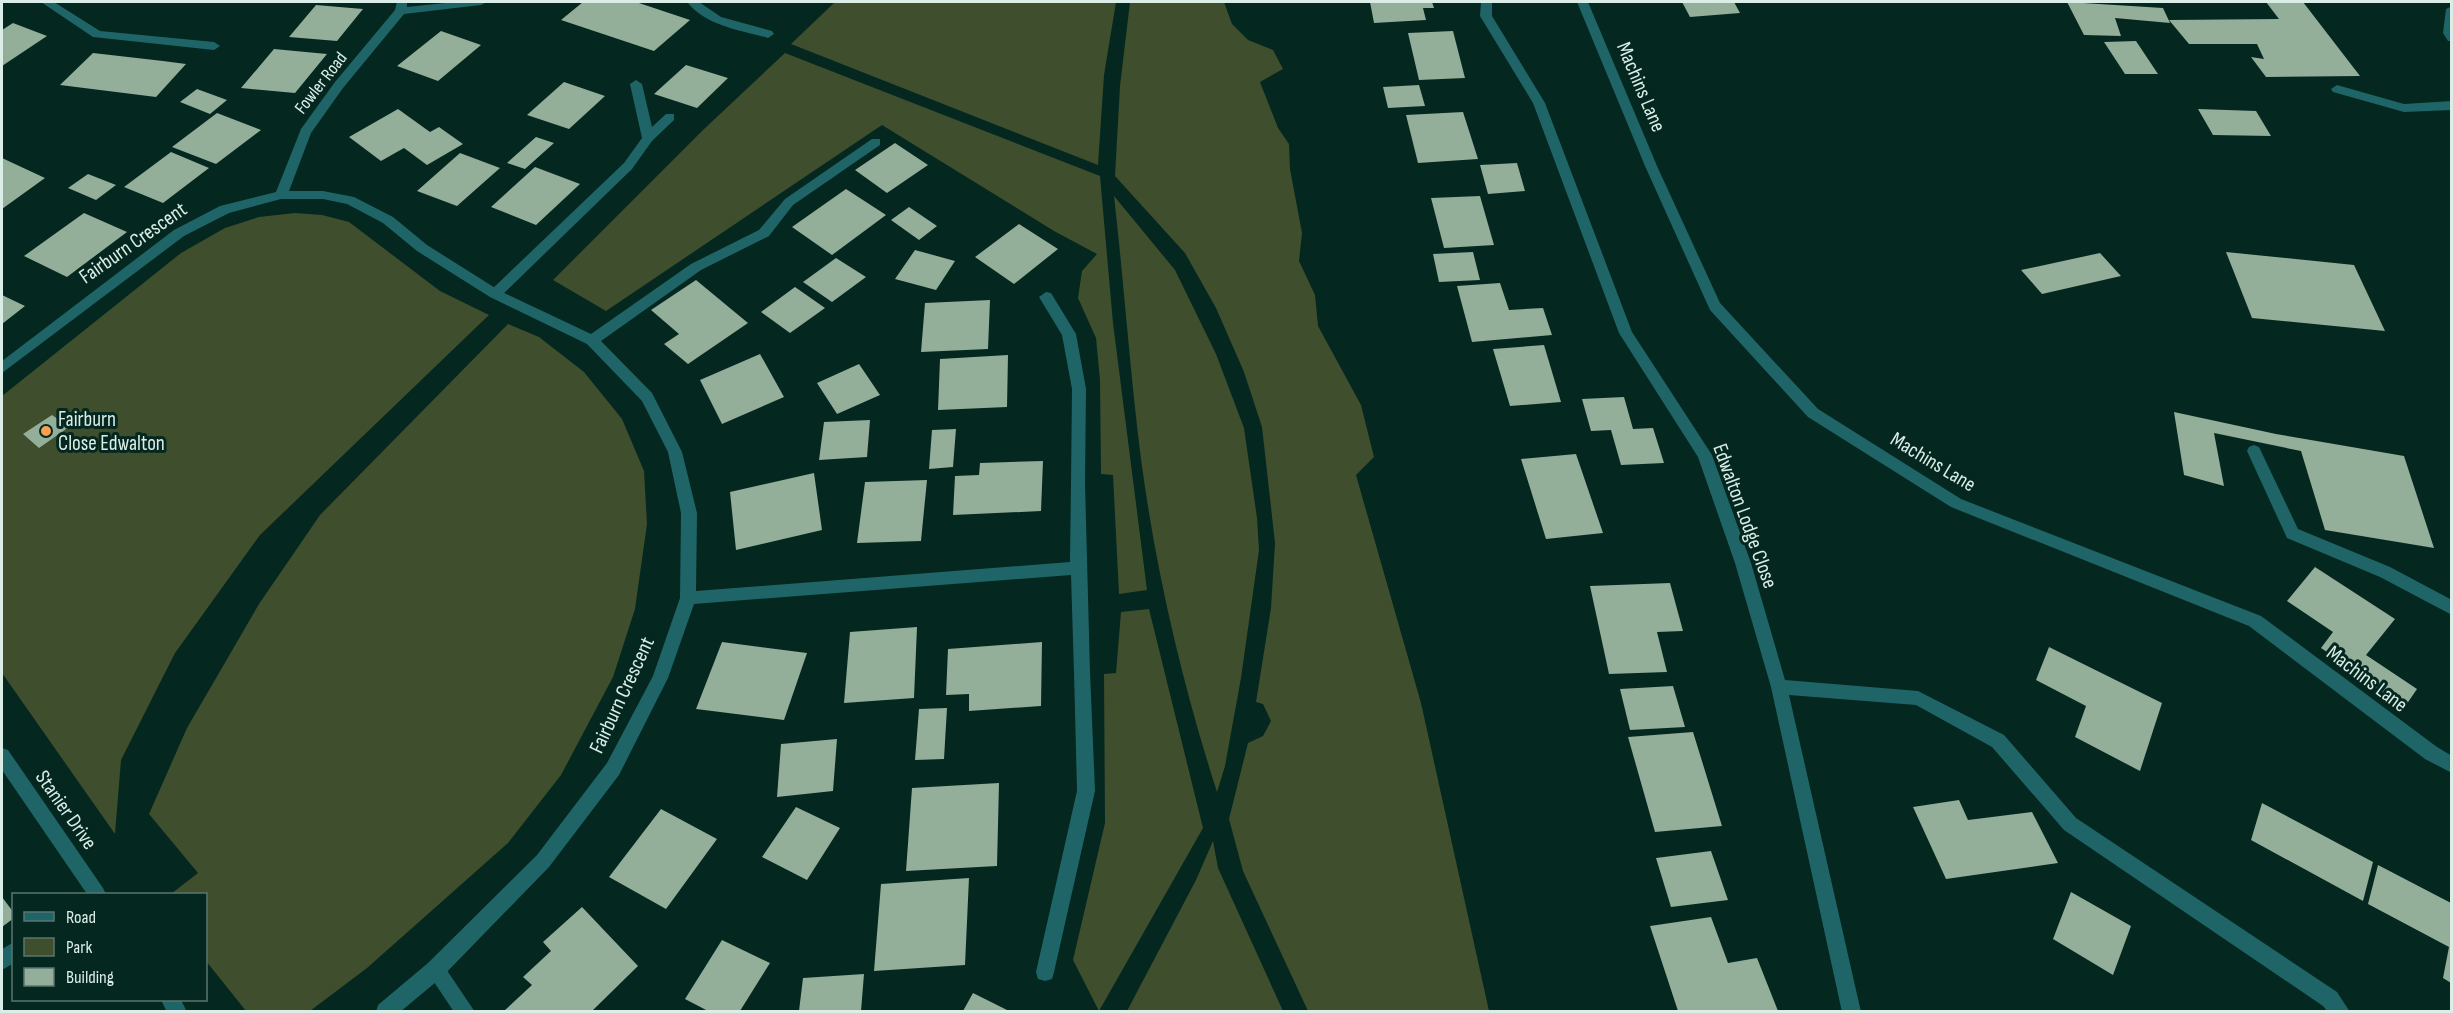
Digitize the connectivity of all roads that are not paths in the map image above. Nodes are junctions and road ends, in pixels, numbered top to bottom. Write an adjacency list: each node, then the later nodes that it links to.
1 (47, 2): 10 (street)
2 (481, 2): 6 (street)
3 (693, 2): 8 (street)
4 (1486, 2): 26 (street, Edwalton Lodge Close)
5 (1582, 2): 28 (street, Machins Lane)
6 (402, 6): 17 (street, Fowler Road)
7 (2451, 9): 9 (street)
8 (768, 34)
9 (2451, 38)
10 (214, 46)
11 (636, 84): 15 (street)
12 (2337, 89): 13 (street)
13 (2451, 105)
14 (670, 117): 15 (street)
15 (648, 138): 18 (street)
16 (876, 142): 20 (street)
17 (281, 195): 18 (street, Fairburn Crescent); 21 (street, Fairburn Crescent)
18 (495, 294): 20 (street, Fairburn Crescent)
19 (1046, 297): 23 (street)
20 (592, 340): 24 (street, Fairburn Crescent)
21 (2, 368)
22 (2254, 452): 25 (street)
23 (1077, 568): 24 (street); 31 (street)
24 (688, 598): 30 (street, Fairburn Crescent)
25 (2451, 608)
26 (1779, 687): 34 (street, Edwalton Lodge Close); 35 (street)
27 (2, 756): 29 (street, Stanier Drive)
28 (2451, 765)
29 (92, 892)
30 (435, 970): 32 (street, Fairburn Crescent); 33 (street)
31 (1045, 972)
32 (385, 1011)
33 (466, 1011)
34 (1852, 1011)
35 (2341, 1011)

